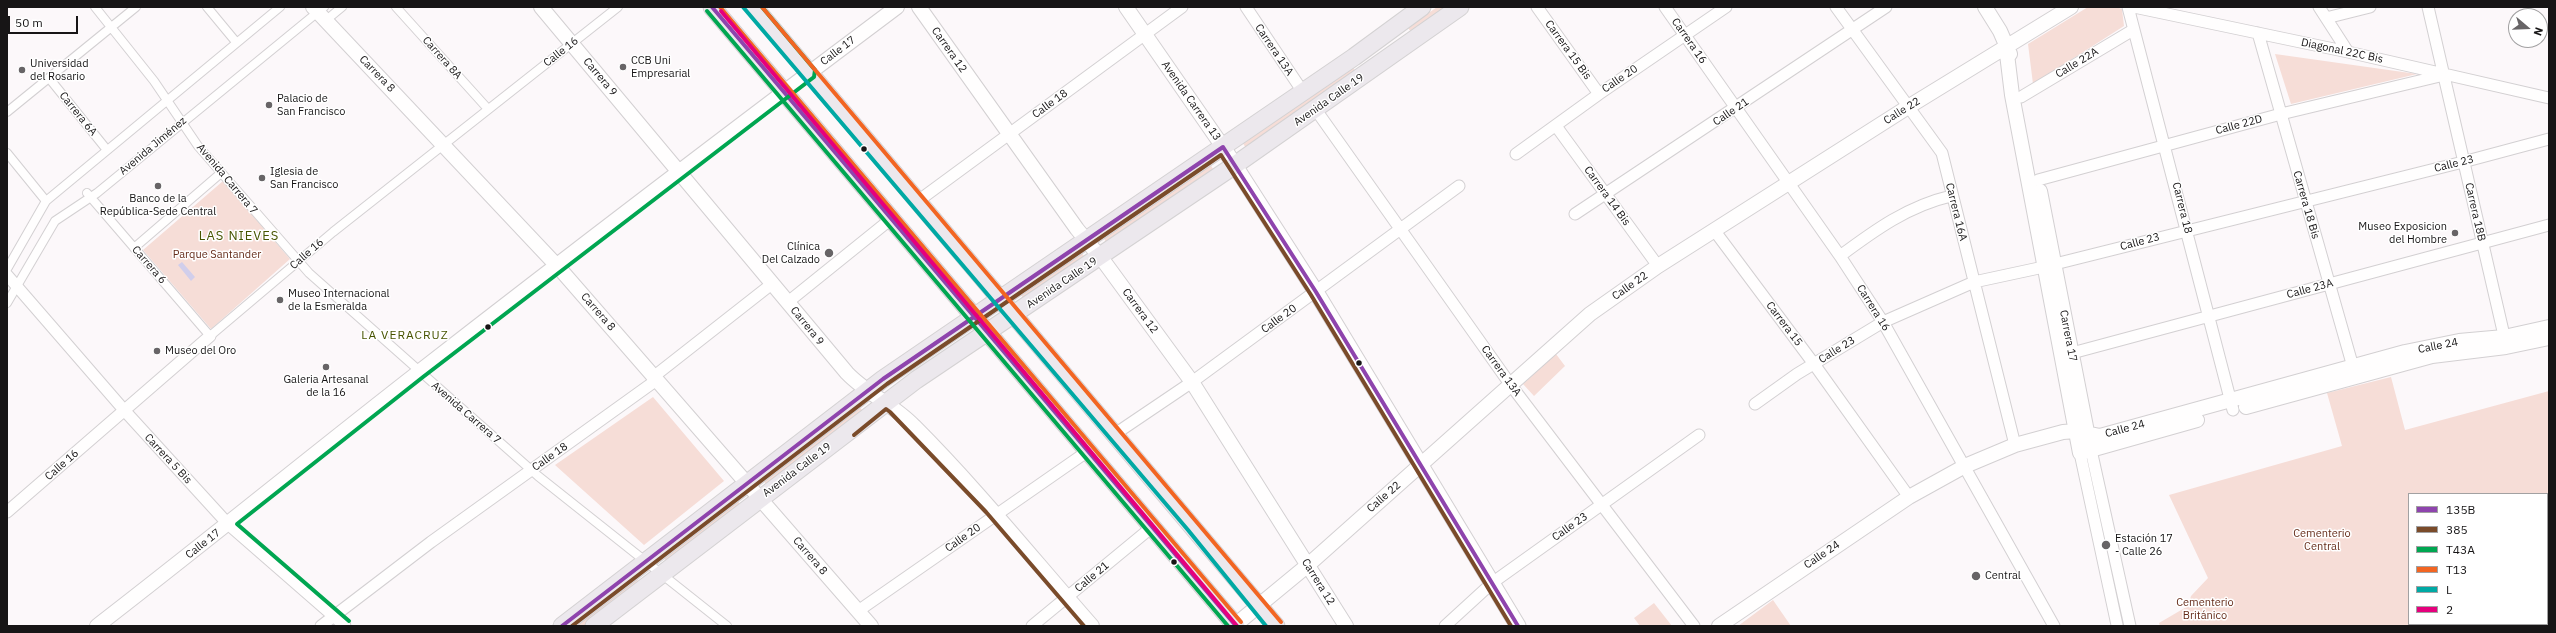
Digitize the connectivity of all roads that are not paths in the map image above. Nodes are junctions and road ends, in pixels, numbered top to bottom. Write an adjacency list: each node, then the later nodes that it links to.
1 (95, 7): 32 (street, Avenida Carrera 7)
2 (136, 7): 32 (street)
3 (207, 7): 38 (street)
4 (280, 7): 38 (street)
5 (342, 7): 30 (street, Avenida Jiménez)
6 (396, 7): 53 (street, Carrera 8A)
7 (541, 7): 39 (street, Carrera 9)
8 (618, 7): 39 (street, Calle 16)
9 (712, 7): 45 (main road)
10 (754, 7): 42 (main road)
11 (897, 7): 42 (street, Calle 17)
12 (918, 7): 59 (street, Carrera 12)
13 (1126, 7): 36 (street, Avenida Carrera 13)
14 (1182, 7): 36 (street, Calle 18)
15 (1246, 7): 46 (street, Carrera 13A)
16 (1422, 7): 46 (main road, Avenida Calle 19)
17 (1460, 7): 54 (main road, Avenida Calle 19)
18 (1537, 7): 47 (street, Carrera 15 Bis)
19 (1665, 7): 37 (street, Carrera 16)
20 (1726, 7): 37 (street, Calle 20)
21 (1836, 7): 33 (street, Carrera 16A)
22 (1886, 7): 33 (street, Calle 21)
23 (1985, 7): 40 (street, Carrera 17)
24 (2071, 7): 40 (street, Calle 22)
25 (2128, 7): 34 (street, Carrera 18)
26 (2134, 7): 35 (street, Diagonal 22C Bis)
27 (2319, 7): 31 (street)
28 (2370, 7): 31 (street)
29 (2428, 7): 43 (street, Carrera 18B)
30 (321, 11): 57 (street, Avenida Jiménez); 61 (street, Carrera 8)
31 (2328, 21): 41 (street)
32 (112, 27): 44 (street); 50 (street, Avenida Carrera 7)
33 (1851, 29): 51 (street, Carrera 16A); 52 (street, Calle 21)
34 (2134, 30): 48 (street, Calle 22A); 62 (street, Carrera 18)
35 (2258, 33): 41 (street, Diagonal 22C Bis); 56 (street, Carrera 18 Bis)
36 (1144, 34): 59 (street, Calle 18); 63 (street, Avenida Carrera 13)
37 (1685, 35): 47 (street, Calle 20); 52 (street, Carrera 16)
38 (236, 42): 50 (street)
39 (572, 44): 53 (street, Calle 16); 69 (street, Carrera 9)
40 (2006, 46): 48 (street, Carrera 17); 51 (street, Calle 22); 94 (street, Carrera 17)
41 (2348, 52): 43 (street, Diagonal 22C Bis)
42 (810, 73): 45 (street, Calle 17); 78 (main road)
43 (2442, 75): 49 (street, Diagonal 22C Bis); 56 (street, Calle 22D); 67 (street, Carrera 18B)
44 (49, 78): 55 (street); 64 (street, Carrera 6A)
45 (783, 91): 69 (street, Calle 17); 81 (main road)
46 (1303, 92): 63 (main road, Avenida Calle 19)
47 (1599, 94): 58 (street, Calle 20)
48 (2022, 97): 71 (street, Carrera 17)
49 (2549, 98)
50 (167, 100): 57 (street, Avenida Carrera 7); 64 (street)
51 (1908, 107): 72 (street, Calle 22); 76 (street, Carrera 16A)
52 (1736, 108): 72 (street, Carrera 16); 74 (street, Calle 21)
53 (488, 109): 61 (street, Calle 16)
54 (1316, 110): 68 (main road, Avenida Calle 19); 83 (street, Carrera 13A)
55 (7, 112)
56 (2281, 114): 62 (street, Calle 22D); 79 (street, Carrera 18 Bis)
57 (182, 122): 70 (street, Avenida Carrera 7); 75 (street, Avenida Jiménez)
58 (1556, 126): 66 (street, Calle 20); 74 (street, Carrera 14 Bis)
59 (1009, 134): 78 (street, Calle 18); 86 (street, Carrera 12)
60 (2549, 139): 67 (street, Calle 23)
61 (444, 144): 91 (street, Calle 16); 92 (street, Carrera 8)
62 (2166, 144): 71 (street, Calle 22D); 85 (street, Carrera 18)
63 (1223, 147): 68 (main road, Avenida Carrera 13); 86 (main road, Avenida Calle 19)
64 (108, 150): 77 (street)
65 (7, 153): 77 (street)
66 (1516, 154)
67 (2463, 162): 79 (street, Calle 23); 87 (street, Carrera 18B)
68 (1235, 165): 90 (main road, Avenida Calle 19); 101 (main road, Avenida Carrera 13)
69 (680, 172): 92 (street, Calle 17); 98 (street, Carrera 9)
70 (221, 173): 88 (street); 91 (street, Avenida Carrera 7)
71 (2038, 180): 94 (street, Carrera 17)
72 (1789, 183): 84 (street, Calle 22); 89 (street, Carrera 16)
73 (1459, 186): 83 (street, Calle 20)
74 (1606, 194): 80 (street, Calle 21); 93 (street, Carrera 14 Bis)
75 (89, 195): 88 (street, Carrera 6); 100 (street, Avenida Jiménez)
76 (1951, 196): 89 (street); 97 (street, Carrera 16A)
77 (46, 201): 95 (street)
78 (918, 201): 102 (main road)
79 (2305, 202): 85 (street, Calle 23); 99 (street, Carrera 18 Bis)
80 (1575, 214)
81 (891, 219): 103 (street); 107 (main road)
82 (2549, 225): 87 (street, Calle 23A)
83 (1400, 230): 101 (street, Calle 20); 120 (street, Carrera 13A)
84 (1714, 230): 93 (street, Calle 22); 115 (street, Carrera 15)
85 (2187, 230): 94 (street, Calle 23); 106 (street, Carrera 18)
86 (1086, 241): 90 (street, Carrera 12); 102 (main road, Avenida Calle 19)
87 (2482, 243): 99 (street, Calle 23A); 113 (street, Carrera 18B)
88 (134, 248): 111 (street, Carrera 6)
89 (1840, 256): 108 (street, Carrera 16)
90 (1100, 257): 105 (main road, Avenida Calle 19); 119 (street, Carrera 12)
91 (298, 262): 111 (street, Calle 16); 117 (street, Avenida Carrera 7)
92 (556, 266): 117 (street, Calle 17); 118 (street, Carrera 8)
93 (1658, 266): 120 (street, Calle 22)
94 (2049, 266): 97 (street, Calle 23); 114 (street, Carrera 17); 126 (street, Carrera 17)
95 (7, 269)
96 (7, 275): 100 (street, Carrera 5 Bis)
97 (1974, 282): 108 (street, Calle 23); 129 (street, Carrera 16A)
98 (773, 283): 103 (street, Carrera 9); 118 (street, Calle 18)
99 (2328, 284): 106 (street, Calle 23A); 116 (street, Carrera 18 Bis)
100 (16, 287): 104 (street, Avenida Jiménez); 125 (street, Carrera 5 Bis)
101 (1316, 292): 119 (street, Calle 20); 132 (main road, Avenida Carrera 13)
102 (1001, 299): 105 (main road); 107 (main road, Avenida Calle 19)
103 (788, 302): 121 (street, Carrera 9)
104 (7, 303)
105 (1015, 315): 110 (main road, Avenida Calle 19); 127 (main road)
106 (2208, 316): 114 (street, Calle 23A); 124 (street, Carrera 18)
107 (974, 317): 110 (main road); 121 (main road, Avenida Calle 19)
108 (1883, 322): 115 (street, Calle 23); 133 (street, Carrera 16)
109 (2549, 327): 113 (street, Calle 24)
110 (988, 333): 122 (main road, Avenida Calle 19); 130 (main road)
111 (210, 336): 125 (street, Calle 16)
112 (2549, 338): 113 (street, Calle 24)
113 (2505, 342): 116 (street, Calle 24)
114 (2072, 353): 126 (street, Carrera 17)
115 (1814, 364): 123 (street, Calle 23); 136 (street, Carrera 15)
116 (2354, 371): 124 (street, Calle 24)
117 (419, 372): 134 (street, Avenida Carrera 7); 141 (street, Calle 17)
118 (656, 379): 134 (street, Calle 18); 135 (street, Carrera 8)
119 (1192, 382): 127 (street, Calle 20); 144 (street, Carrera 12)
120 (1510, 384): 132 (street, Calle 22); 138 (street, Carrera 13A)
121 (868, 391): 122 (street, Carrera 9); 135 (main road, Avenida Calle 19)
122 (886, 402): 137 (main road, Avenida Calle 19); 140 (street, Carrera 9)
123 (1755, 404)
124 (2232, 405): 126 (street, Calle 24); 131 (street, Calle 24)
125 (124, 410): 139 (street, Calle 16); 141 (street, Carrera 5 Bis)
126 (2082, 433): 129 (street, Calle 24); 131 (street, Carrera 17)
127 (1115, 434): 148 (main road)
128 (1699, 435): 138 (street, Calle 23)
129 (2015, 445): 133 (street, Calle 24)
130 (1088, 451): 140 (street, Calle 20); 142 (main road)
131 (2085, 451): 151 (street, Carrera 17); 152 (street, Carrera 17)
132 (1420, 466): 144 (street, Calle 22); 146 (main road, Avenida Carrera 13)
133 (1965, 466): 136 (street, Calle 24); 169 (street, Carrera 16)
134 (531, 470): 143 (street, Avenida Carrera 7); 150 (street, Calle 18)
135 (746, 483): 137 (street, Carrera 8); 143 (main road, Avenida Calle 19)
136 (1909, 497): 168 (street, Calle 24)
137 (760, 498): 145 (main road, Avenida Calle 19); 149 (street, Carrera 8)
138 (1602, 505): 146 (street, Calle 23); 167 (street, Carrera 13A)
139 (7, 512)
140 (996, 515): 147 (street, Carrera 9); 149 (street, Calle 20)
141 (228, 524): 150 (street, Carrera 5 Bis); 153 (street, Calle 17)
142 (1152, 527): 147 (street, Calle 21); 162 (main road)
143 (645, 563): 145 (street, Avenida Carrera 7); 156 (main road, Avenida Calle 19)
144 (1308, 565): 148 (street, Calle 22); 164 (street, Carrera 12)
145 (660, 575): 157 (main road, Avenida Calle 19); 158 (street, Avenida Carrera 7)
146 (1492, 583): 165 (street, Calle 23); 166 (main road, Avenida Carrera 13)
147 (1067, 598): 160 (street, Calle 21); 161 (street, Carrera 9)
148 (1259, 605): 162 (street, Calle 22); 163 (main road)
149 (858, 611): 159 (street, Carrera 8)
150 (334, 615): 154 (street, Calle 18); 155 (street, Carrera 5 Bis)
151 (2129, 624): 152 (street)
152 (2115, 625)
153 (97, 626)
154 (321, 626)
155 (346, 626)
156 (562, 626)
157 (594, 626)
158 (727, 626)
159 (871, 626)
160 (1032, 626)
161 (1092, 626)
162 (1235, 626)
163 (1276, 626)
164 (1346, 626)
165 (1445, 626)
166 (1518, 626)
167 (1694, 626)
168 (1719, 626)
169 (2054, 626)

